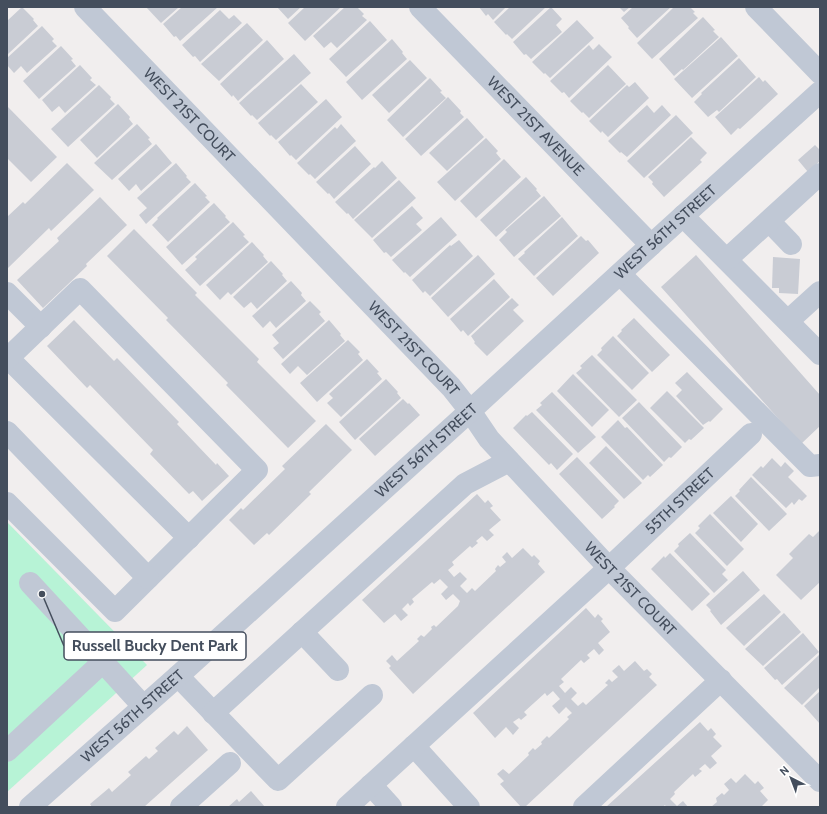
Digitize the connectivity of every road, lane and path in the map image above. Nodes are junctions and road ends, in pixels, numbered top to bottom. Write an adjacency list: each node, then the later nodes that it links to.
1 (84, 7): 19 (street, WEST 21ST COURT)
2 (420, 7): 10 (street, WEST 21ST AVENUE)
3 (756, 7): 4 (street)
4 (820, 73)
5 (819, 96): 7 (street, WEST 56TH STREET)
6 (818, 181): 8 (street)
7 (684, 216): 10 (street, WEST 56TH STREET); 11 (street)
8 (769, 221): 9 (street); 11 (street)
9 (791, 244)
10 (651, 245): 12 (street, WEST 56TH STREET)
11 (727, 259): 15 (street)
12 (620, 274): 19 (street, WEST 56TH STREET); 23 (street)
13 (820, 292): 15 (street)
14 (7, 293): 16 (street)
15 (788, 322): 17 (street)
16 (41, 327): 18 (street); 25 (street)
17 (820, 354)
18 (7, 359): 25 (street)
19 (470, 411): 22 (street, WEST 21ST COURT); 32 (street, WEST 56TH STREET)
20 (7, 432): 27 (street)
21 (751, 434): 26 (street, 55TH STREET)
22 (509, 461): 26 (street, WEST 21ST COURT); 29 (street)
23 (820, 465)
24 (7, 503): 27 (street)
25 (189, 538): 27 (street)
26 (609, 568): 33 (street, WEST 21ST COURT); 37 (street, 55TH STREET)
27 (148, 578)
28 (30, 583): 30 (street)
29 (302, 632): 31 (street); 36 (street)
30 (103, 662): 35 (street); 38 (street)
31 (338, 670)
32 (178, 676): 35 (street, WEST 56TH STREET); 36 (street)
33 (721, 680): 40 (street, WEST 21ST COURT); 47 (street)
34 (372, 695): 36 (street)
35 (143, 706): 42 (street, WEST 56TH STREET)
36 (213, 713)
37 (414, 746): 41 (street, 55TH STREET); 46 (street)
38 (7, 751)
39 (230, 763): 43 (street)
40 (820, 781)
41 (371, 785): 44 (street, 55TH STREET); 45 (street)
42 (30, 807)
43 (181, 807)
44 (347, 807)
45 (391, 807)
46 (469, 807)
47 (584, 807)

